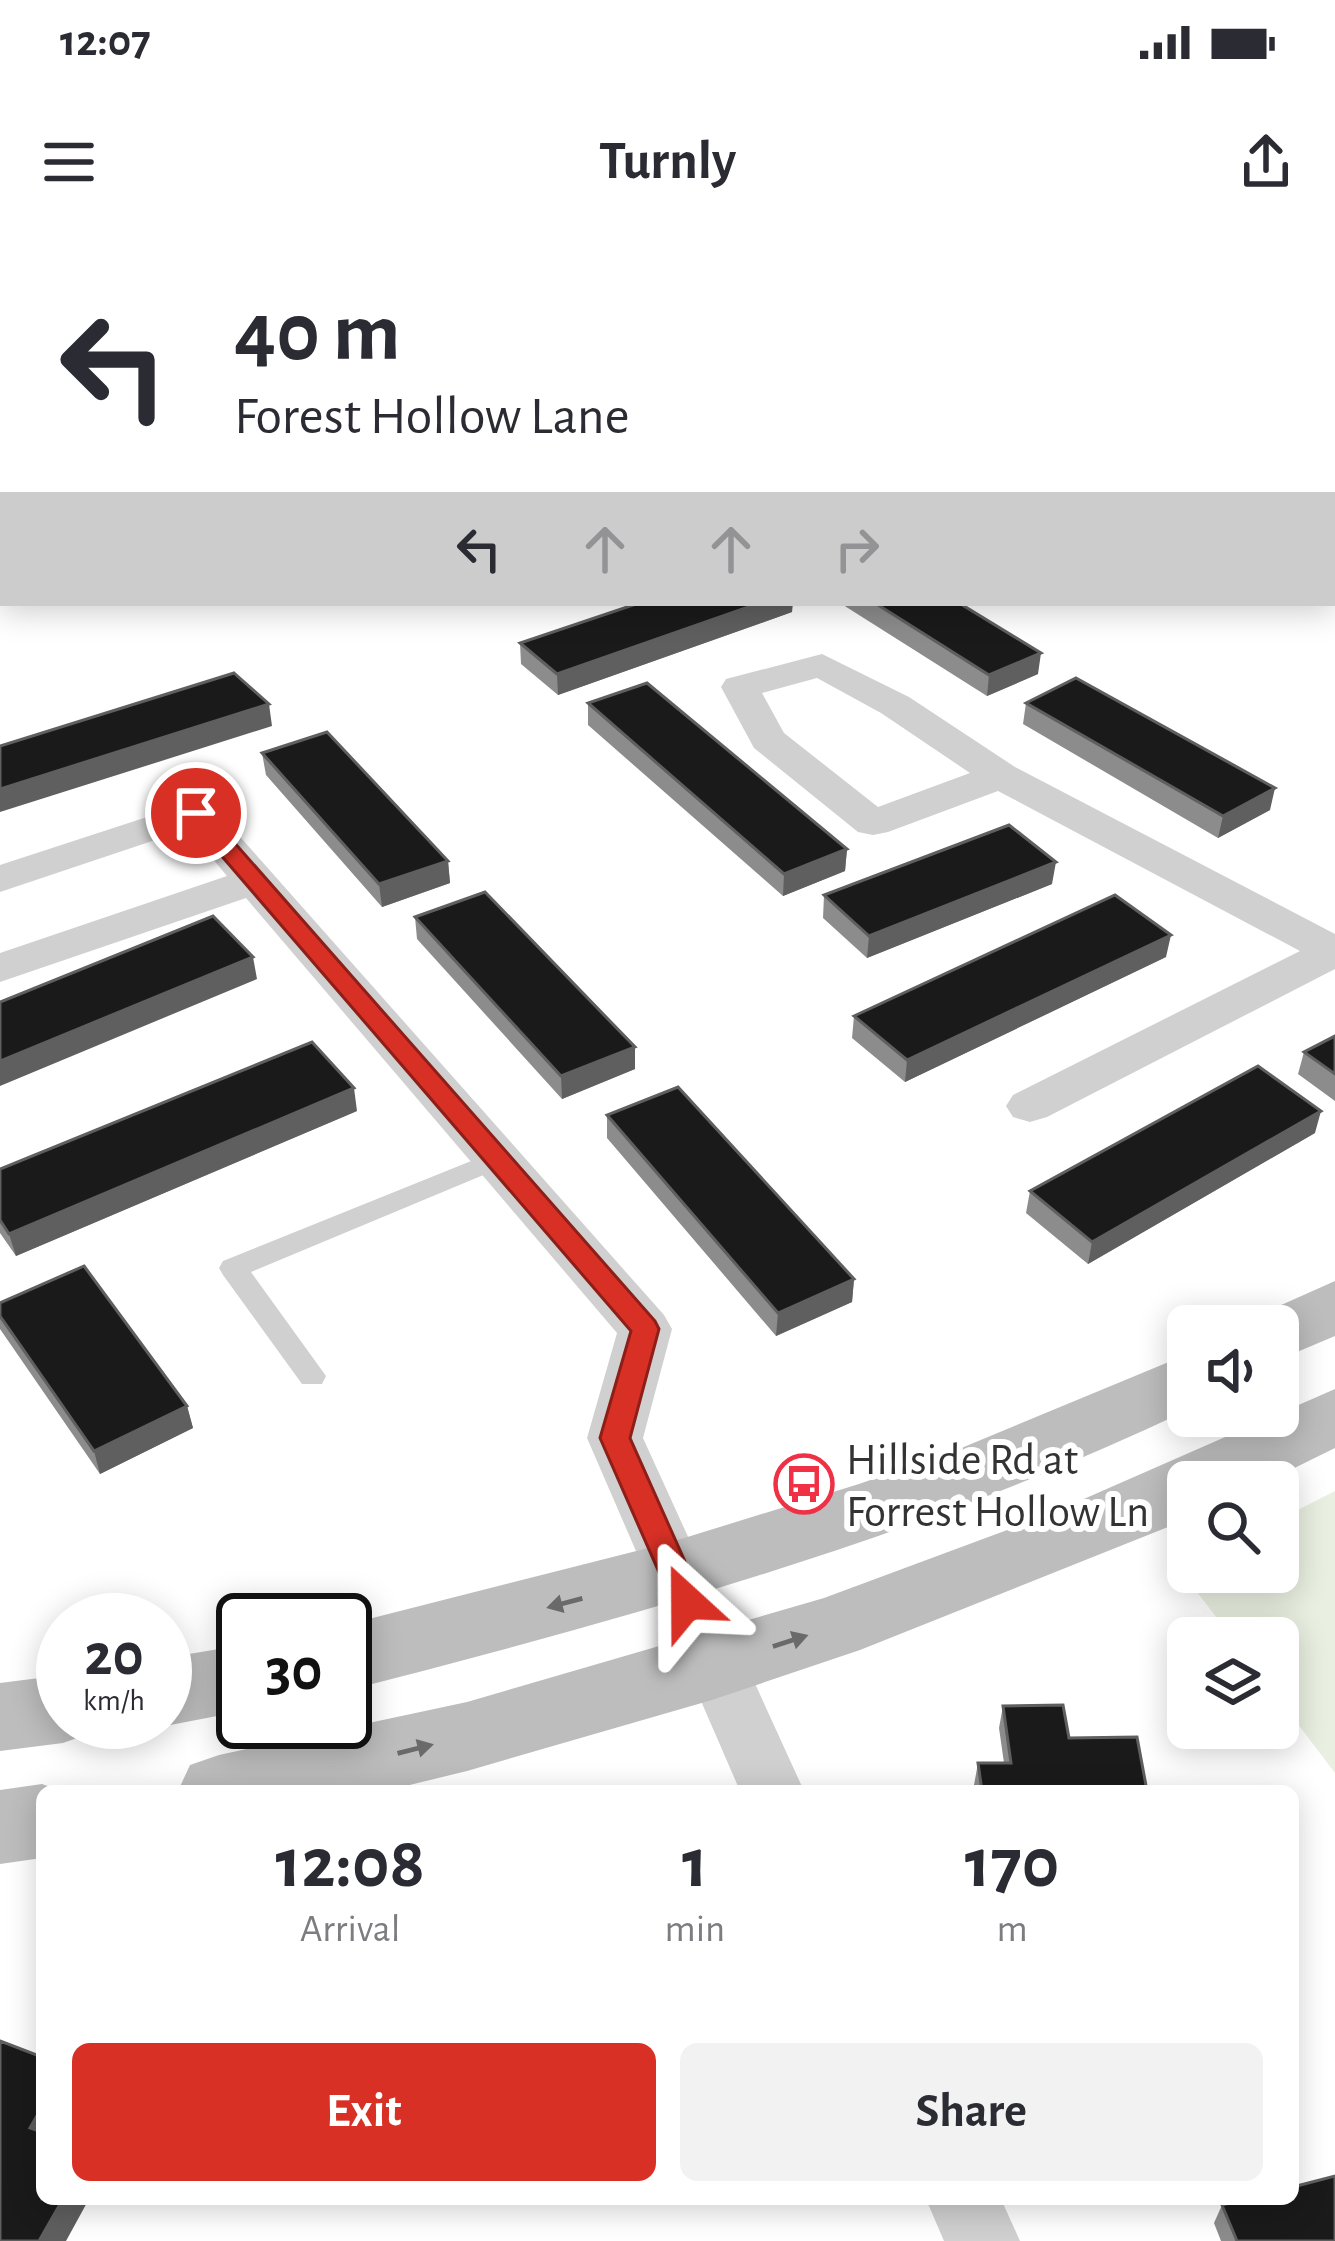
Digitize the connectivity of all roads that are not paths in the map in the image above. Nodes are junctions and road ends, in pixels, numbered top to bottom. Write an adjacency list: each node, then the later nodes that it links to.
1 (1001, 776): 1 (street); 4 (street)
2 (0, 879): 3 (street)
3 (254, 881): 5 (street); 7 (street)
4 (1335, 951): 6 (street)
5 (0, 968)
6 (1030, 1106)
7 (496, 1160): 10 (lane); 15 (street)
8 (1335, 1306): 9 (street)
9 (1299, 1324)
10 (312, 1376)
11 (1167, 1389): 15 (street)
12 (1335, 1416): 13 (street)
13 (1243, 1461)
14 (1167, 1496): 17 (street, one-way to 14)
15 (673, 1570): 16 (street, one-way to 16); 17 (street)
16 (372, 1651)
17 (715, 1665): 20 (street, one-way to 17); 21 (street)
18 (36, 1712): 19 (street)
19 (0, 1717)
20 (248, 1785)
21 (769, 1785)
22 (36, 1822): 23 (street)
23 (0, 1827)
24 (965, 2205): 25 (street)
25 (983, 2241)

